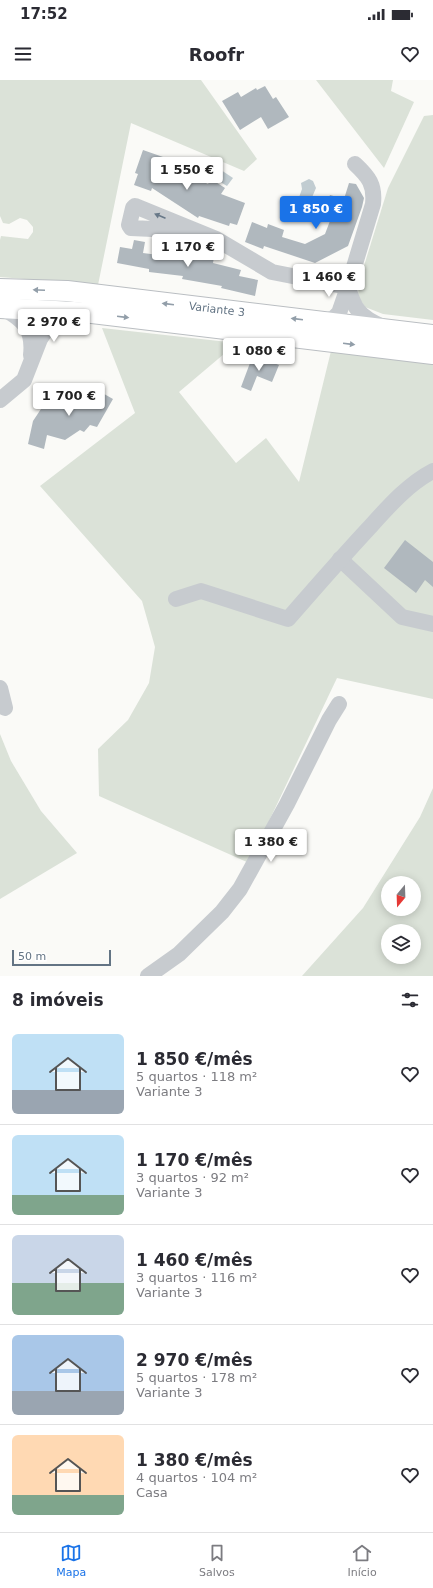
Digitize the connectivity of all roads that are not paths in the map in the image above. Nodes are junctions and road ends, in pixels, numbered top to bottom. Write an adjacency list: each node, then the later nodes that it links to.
1 (354, 164): 3 (street)
2 (196, 231): 3 (street)
3 (348, 287): 6 (street); 7 (street)
4 (1, 302): 5 (main road, Variante 3); 6 (main road, Variante 3, one-way to 4); 10 (street)
5 (76, 312): 9 (main road, Variante 3, one-way to 9); 10 (street)
6 (322, 322): 7 (main road, Variante 3)
7 (388, 329): 8 (main road, Variante 3)
8 (433, 335)
9 (433, 354)
10 (29, 370): 11 (street)
11 (0, 400)
12 (433, 471): 13 (street)
13 (340, 559): 14 (street); 15 (street)
14 (176, 599)
15 (433, 624)
16 (0, 688): 18 (street)
17 (339, 704): 19 (street)
18 (5, 708)
19 (148, 976)

